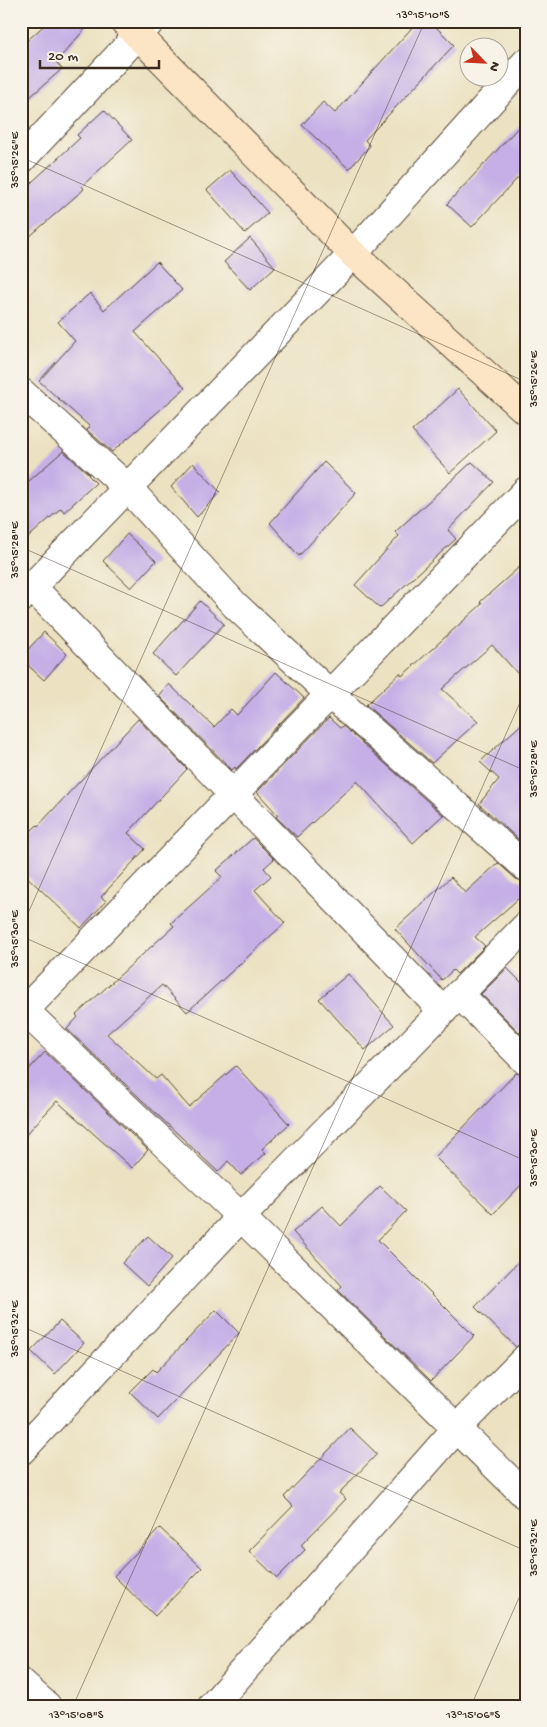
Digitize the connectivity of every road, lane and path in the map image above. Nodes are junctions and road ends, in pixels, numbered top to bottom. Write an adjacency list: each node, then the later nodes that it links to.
1 (138, 26): 3 (street); 4 (street)
2 (526, 62): 4 (street)
3 (21, 160)
4 (354, 254): 6 (street); 7 (street)
5 (21, 392): 7 (street)
6 (526, 411)
7 (128, 488): 9 (street); 10 (street)
8 (526, 491): 10 (street)
9 (27, 593): 11 (street)
10 (330, 694): 11 (street); 12 (street)
11 (234, 794): 14 (street); 15 (street)
12 (526, 867)
13 (526, 926): 14 (street)
14 (451, 1003): 16 (street); 17 (street)
15 (22, 1011): 17 (street)
16 (526, 1061)
17 (241, 1217): 19 (street); 20 (street)
18 (526, 1358): 19 (street)
19 (456, 1429): 21 (street); 24 (street)
20 (21, 1451)
21 (526, 1496)
22 (21, 1683): 23 (street)
23 (47, 1706)
24 (212, 1706)

